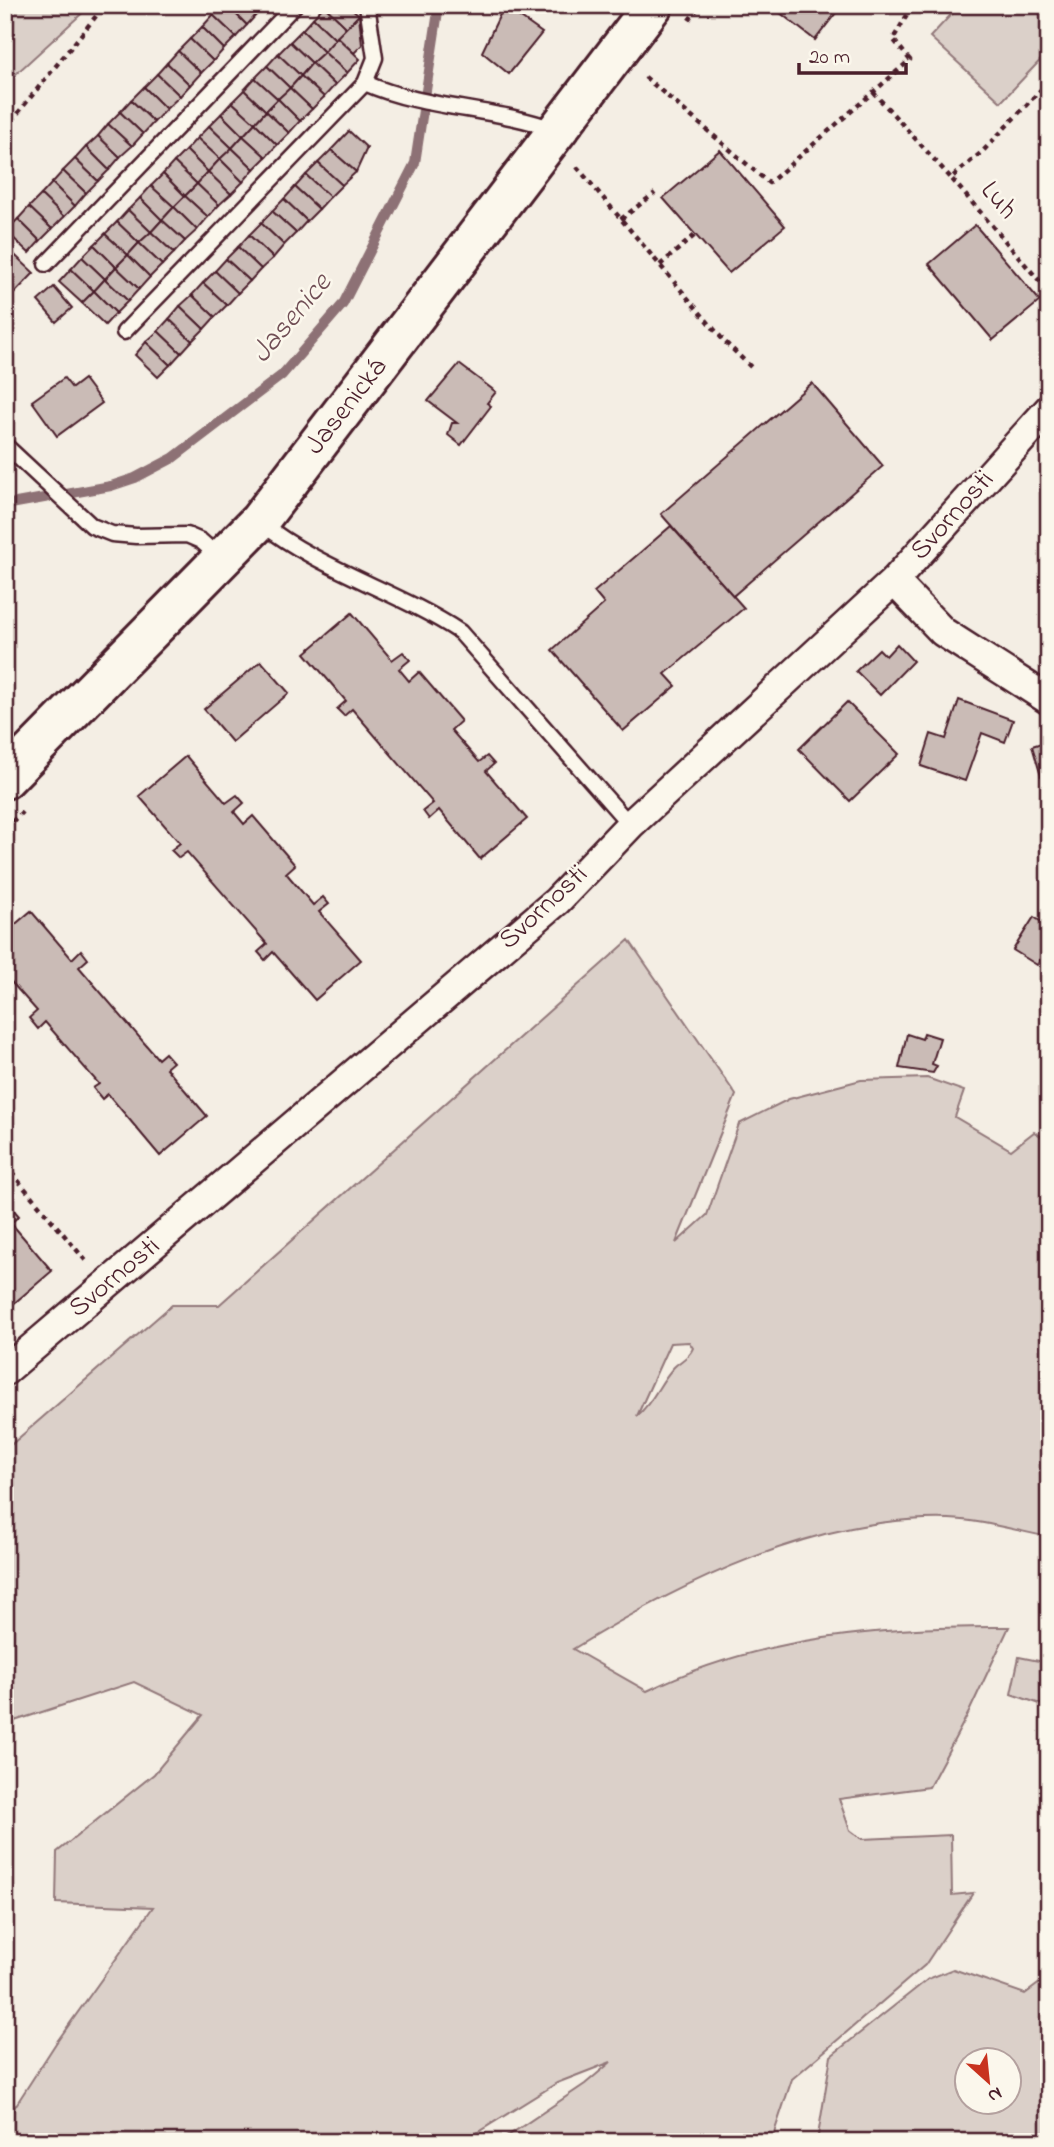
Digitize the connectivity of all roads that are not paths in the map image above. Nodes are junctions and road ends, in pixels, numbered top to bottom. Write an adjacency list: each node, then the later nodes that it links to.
1 (295, 5): 6 (lane)
2 (367, 5): 4 (lane)
3 (653, 5): 5 (street, Jasenická)
4 (365, 83): 5 (lane); 7 (lane)
5 (557, 130): 10 (street, Jasenická)
6 (46, 264)
7 (124, 332)
8 (1049, 408): 12 (street, Svornosti)
9 (5, 444): 11 (lane)
10 (259, 521): 11 (street, Jasenická); 15 (lane)
11 (224, 561): 14 (street, Jasenická)
12 (894, 581): 13 (street); 15 (street, Svornosti)
13 (1049, 700)
14 (5, 779)
15 (631, 825): 16 (street, Svornosti)
16 (5, 1371)

